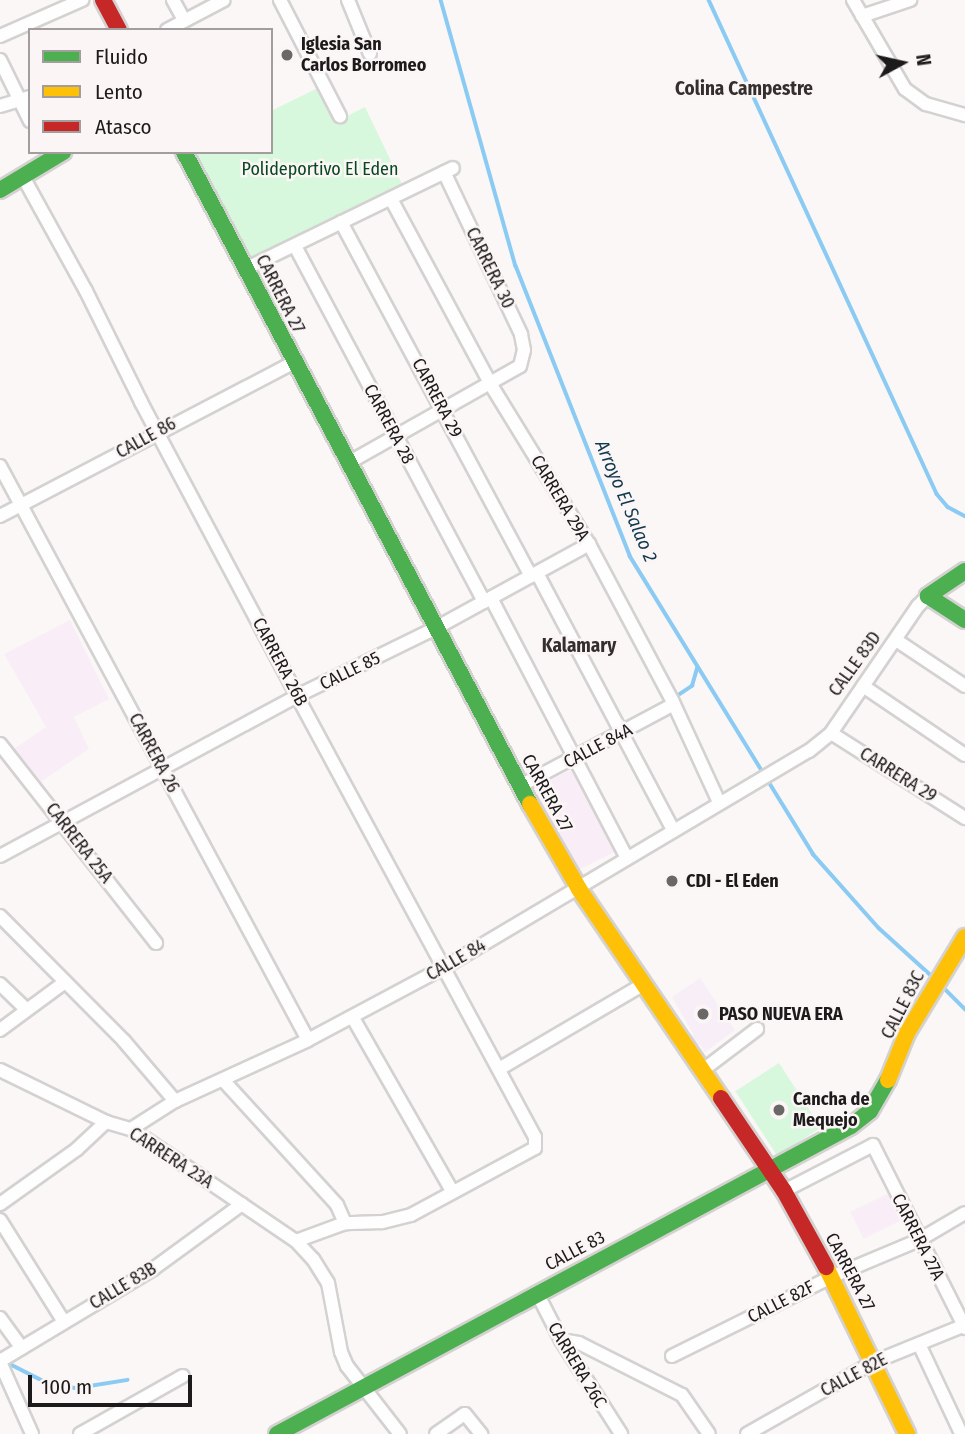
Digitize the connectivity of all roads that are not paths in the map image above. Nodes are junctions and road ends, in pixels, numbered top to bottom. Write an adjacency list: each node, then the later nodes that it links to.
1 (82, 0): 13 (street)
2 (103, 0): 11 (street)
3 (173, 0): 10 (street)
4 (224, 0): 10 (street)
5 (280, 0): 19 (street)
6 (348, 0): 14 (street)
7 (853, 0): 9 (street)
8 (910, 0): 9 (street)
9 (862, 16): 18 (street)
10 (184, 20): 12 (street)
11 (118, 28)
12 (170, 28)
13 (0, 36)
14 (370, 54)
15 (0, 60): 16 (street)
16 (25, 99): 17 (street)
17 (0, 106)
18 (965, 115)
19 (340, 116)
20 (185, 154): 27 (street, CARRERA 27)
21 (46, 156): 22 (street)
22 (22, 175): 23 (street); 31 (street, CARRERA 26B)
23 (0, 190)
24 (391, 199): 25 (street); 29 (street, CARRERA 29A); 29 (street, CARRERA 30)
25 (341, 222): 26 (street); 30 (street, CARRERA 29)
26 (295, 246): 27 (street); 32 (street, CARRERA 28)
27 (245, 269): 28 (street, CARRERA 27)
28 (293, 363): 31 (street, CALLE 86); 33 (street, CARRERA 27)
29 (491, 385): 30 (street); 37 (street, CARRERA 29A)
30 (444, 410): 32 (street); 39 (street, CARRERA 29)
31 (158, 431): 35 (street, CALLE 86); 47 (street, CARRERA 26B)
32 (395, 436): 33 (street); 41 (street, CARRERA 28)
33 (348, 463): 43 (street, CARRERA 27)
34 (0, 466): 35 (street, CARRERA 26)
35 (22, 504): 36 (street, CALLE 86); 54 (street, CARRERA 26)
36 (0, 516)
37 (589, 544): 39 (street, CALLE 85); 48 (street, CARRERA 29A)
38 (965, 571): 40 (street, CALLE 83D)
39 (534, 574): 41 (street, CALLE 85); 50 (street, CARRERA 29)
40 (928, 596): 42 (street); 44 (street, CALLE 83D)
41 (487, 600): 43 (street, CALLE 85); 53 (street, CARRERA 28)
42 (965, 620)
43 (434, 629): 47 (street, CALLE 85); 56 (street, CARRERA 27)
44 (896, 640): 45 (street, CALLE 83D); 46 (street)
45 (863, 686): 49 (street, CALLE 83D); 52 (street)
46 (965, 686)
47 (297, 696): 54 (street, CALLE 85); 68 (street, CARRERA 26B)
48 (674, 704): 50 (street, CALLE 84A); 57 (street, CARRERA 29A)
49 (831, 733): 55 (street, CALLE 83D); 58 (street, CARRERA 29)
50 (622, 734): 53 (street, CALLE 84A); 60 (street, CARRERA 29)
51 (0, 744): 59 (street, CARRERA 25A)
52 (965, 755)
53 (575, 758): 56 (street, CALLE 84A); 62 (street, CARRERA 28)
54 (162, 769): 59 (street, CALLE 85); 76 (street, CARRERA 26)
55 (772, 774): 57 (street, CALLE 84)
56 (520, 786): 63 (street, CARRERA 27)
57 (719, 803): 60 (street, CALLE 84)
58 (965, 818)
59 (62, 821): 61 (street, CALLE 85); 66 (street, CARRERA 25A)
60 (673, 830): 62 (street, CALLE 84)
61 (0, 856)
62 (627, 858): 63 (street, CALLE 84)
63 (579, 889): 68 (street, CALLE 84); 71 (street, CARRERA 27)
64 (0, 916): 69 (street)
65 (965, 937): 67 (street, CALLE 83C)
66 (156, 943)
67 (960, 955): 81 (street, CALLE 83C)
68 (443, 968): 73 (street, CALLE 84); 77 (street, CARRERA 26B)
69 (65, 982): 72 (street); 82 (street)
70 (0, 984): 72 (street)
71 (644, 985): 77 (street); 79 (street, CARRERA 27)
72 (26, 1008): 74 (street)
73 (353, 1018): 76 (street, CALLE 84); 86 (street)
74 (0, 1030)
75 (757, 1030): 79 (street)
76 (308, 1040): 80 (street, CALLE 84)
77 (499, 1069): 86 (street, CARRERA 26B)
78 (0, 1070): 83 (street, CARRERA 23A)
79 (703, 1070): 85 (street, CARRERA 27)
80 (223, 1080): 82 (street, CALLE 84); 92 (street)
81 (882, 1094): 85 (street, CALLE 83)
82 (175, 1101): 84 (street, CALLE 84)
83 (106, 1122): 84 (street, CARRERA 23A); 88 (street)
84 (131, 1129): 89 (street, CARRERA 23A)
85 (769, 1169): 87 (street, CARRERA 27); 96 (street, CALLE 83)
86 (452, 1191): 92 (street)
87 (784, 1191): 93 (street, CARRERA 27A); 95 (street, CARRERA 27)
88 (0, 1204)
89 (242, 1204): 94 (street, CARRERA 23A); 98 (street, CALLE 83B)
90 (965, 1213): 93 (street, CALLE 82F)
91 (0, 1220): 98 (street)
92 (345, 1223): 94 (street)
93 (919, 1240): 95 (street, CALLE 82F); 99 (street, CARRERA 27A)
94 (296, 1241): 107 (street, CARRERA 23A)
95 (831, 1277): 103 (street, CALLE 82F); 105 (street, CARRERA 27)
96 (537, 1293): 100 (street, CARRERA 26C); 107 (street, CALLE 83)
97 (0, 1318): 102 (street)
98 (64, 1322): 102 (street, CALLE 83B)
99 (964, 1326): 101 (street, CALLE 82E)
100 (561, 1340): 115 (street, CARRERA 26C); 116 (street)
101 (919, 1344): 105 (street, CALLE 82E); 108 (street)
102 (22, 1348): 104 (street, CALLE 83B)
103 (672, 1356)
104 (3, 1360): 109 (street)
105 (874, 1362): 117 (street, CALLE 82E); 118 (street, CARRERA 27)
106 (183, 1376): 110 (street)
107 (365, 1387): 111 (street, CALLE 83); 112 (street, CARRERA 23A)
108 (959, 1431)
109 (32, 1434)
110 (80, 1434)
111 (277, 1434)
112 (400, 1434)
113 (436, 1434): 114 (street)
114 (481, 1434)
115 (621, 1434)
116 (709, 1434)
117 (747, 1434)
118 (907, 1434)

